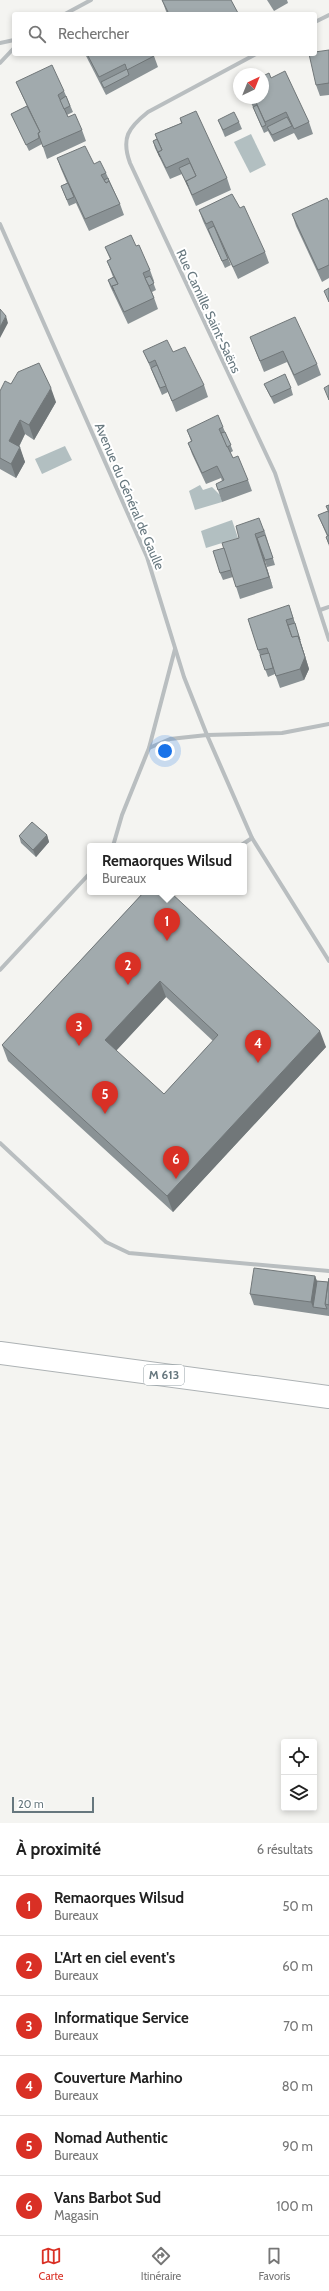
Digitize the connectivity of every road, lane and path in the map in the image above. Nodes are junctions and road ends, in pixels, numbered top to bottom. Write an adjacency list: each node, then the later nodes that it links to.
1 (91, 0): 2 (street)
2 (69, 12)
3 (329, 15): 4 (street)
4 (317, 21)
5 (12, 40): 6 (street)
6 (0, 43)
7 (12, 50): 9 (street)
8 (252, 56): 12 (street, Rue Camille Saint-Saëns)
9 (0, 63)
10 (0, 224): 14 (street, Avenue du Général de Gaulle)
11 (329, 607): 12 (street)
12 (320, 610): 13 (street, Rue Camille Saint-Saëns)
13 (329, 640)
14 (175, 648): 16 (street, Avenue du Général de Gaulle); 17 (street)
15 (329, 724): 16 (street)
16 (207, 735): 17 (street); 18 (street, Avenue du Général de Gaulle)
17 (149, 748): 19 (street)
18 (252, 838): 20 (street); 22 (street, Avenue du Général de Gaulle)
19 (114, 843)
20 (244, 843)
21 (87, 876): 23 (street)
22 (329, 961)
23 (0, 970)
24 (0, 1142): 25 (street)
25 (329, 1270)
26 (0, 1353): 27 (main road, M 613)
27 (329, 1397)

